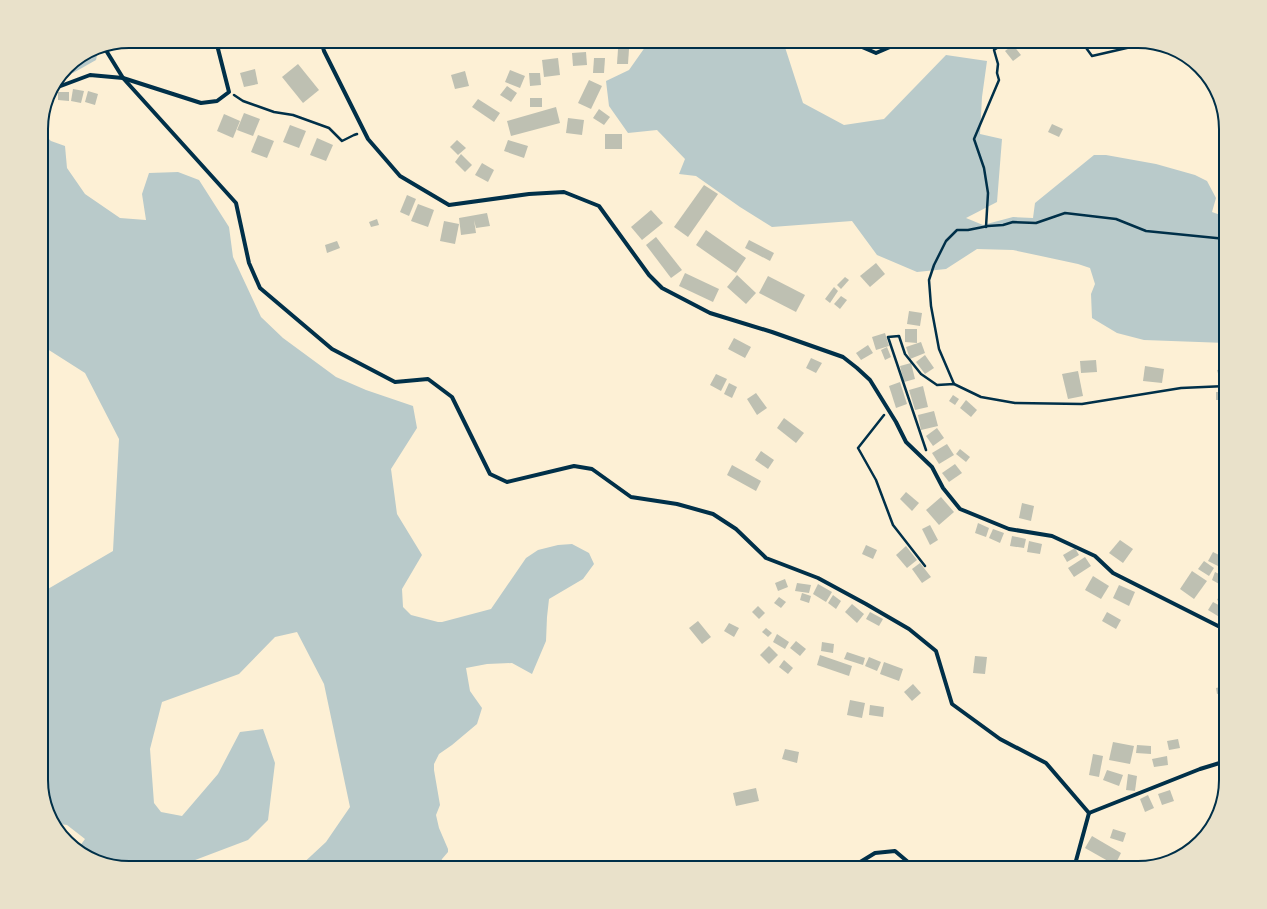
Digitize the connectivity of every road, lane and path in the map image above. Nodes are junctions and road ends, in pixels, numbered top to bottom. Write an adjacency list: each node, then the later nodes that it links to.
1 (218, 48): 11 (street)
2 (323, 48): 12 (street)
3 (864, 48): 4 (street)
4 (888, 48)
5 (997, 48): 13 (path)
6 (1086, 48): 7 (path)
7 (1127, 48)
8 (107, 51): 9 (street)
9 (123, 78): 10 (street); 11 (street); 22 (street)
10 (61, 86)
11 (229, 92): 12 (path)
12 (368, 139): 17 (street)
13 (986, 227): 14 (path); 15 (path)
14 (1219, 238)
15 (954, 384): 16 (path); 18 (path)
16 (1219, 386)
17 (888, 410): 18 (street); 19 (path)
18 (932, 467): 20 (street)
19 (925, 566)
20 (1219, 627)
21 (1219, 763): 22 (street)
22 (1089, 813): 25 (street)
23 (862, 861): 24 (street)
24 (907, 861)
25 (1076, 861)

